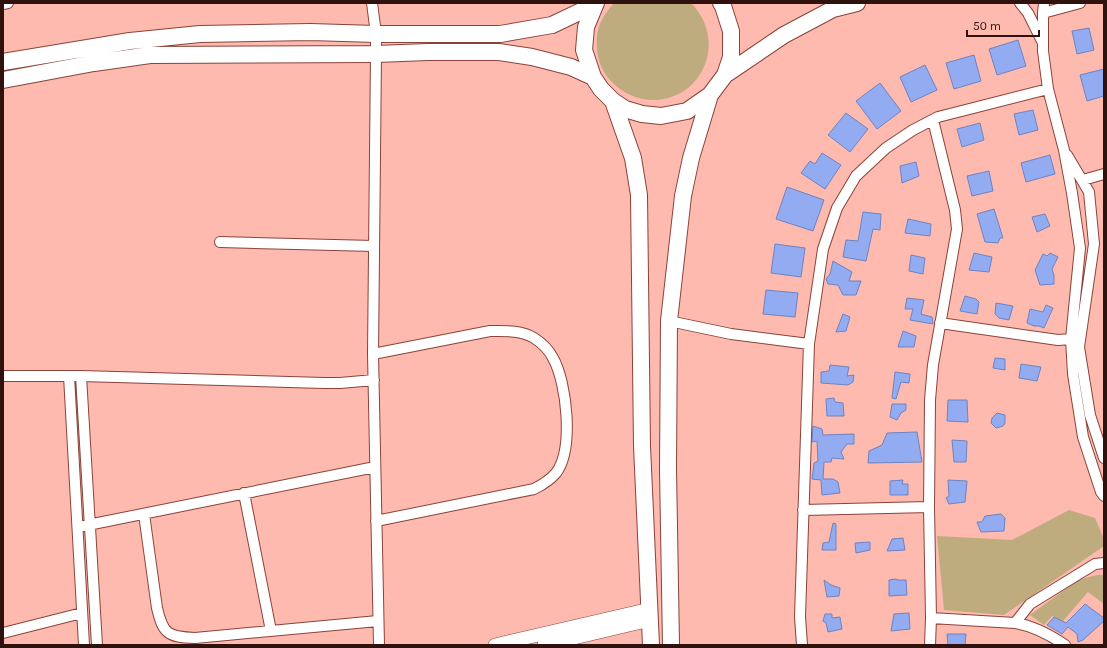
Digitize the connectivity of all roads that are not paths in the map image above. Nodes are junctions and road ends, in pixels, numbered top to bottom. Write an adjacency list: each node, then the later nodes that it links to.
1 (8, 3): 7 (street)
2 (372, 3): 10 (street)
3 (721, 3): 14 (main road)
4 (857, 3): 14 (main road)
5 (1020, 3): 11 (street)
6 (1080, 3): 9 (street)
7 (3, 4)
8 (595, 4): 10 (main road); 15 (main road)
9 (1043, 8): 11 (street)
10 (376, 34): 12 (street); 13 (main road)
11 (1043, 43): 17 (street)
12 (376, 54): 15 (main road); 16 (main road); 25 (street)
13 (3, 62)
14 (725, 75): 18 (main road)
15 (593, 77): 19 (main road)
16 (3, 80)
17 (1048, 89): 20 (street); 21 (street)
18 (710, 95): 19 (main road); 26 (main road)
19 (613, 101): 47 (main road)
20 (933, 120): 27 (street); 29 (street)
21 (1064, 150): 23 (street); 28 (street)
22 (1104, 174): 23 (street)
23 (1083, 180): 35 (street)
24 (220, 242): 25 (street)
25 (374, 246): 30 (street)
26 (669, 321): 29 (street); 59 (main road)
27 (940, 323): 28 (street); 39 (street)
28 (1071, 339): 38 (street)
29 (809, 344): 40 (street)
30 (373, 354): 34 (street); 42 (street)
31 (3, 376): 32 (street)
32 (69, 376): 33 (street); 44 (street)
33 (80, 376): 34 (street); 43 (street)
34 (374, 380): 36 (street)
35 (1104, 458)
36 (375, 466): 37 (street); 42 (street)
37 (244, 493): 41 (street); 51 (street)
38 (1104, 496)
39 (929, 507): 40 (street); 48 (street)
40 (804, 510): 60 (street)
41 (144, 514): 43 (street); 51 (street)
42 (376, 521): 49 (street)
43 (90, 525): 44 (street); 54 (street)
44 (78, 527): 46 (street)
45 (1104, 562): 50 (street)
46 (82, 613): 52 (street); 53 (street)
47 (650, 615): 56 (street); 57 (street); 58 (main road)
48 (931, 618): 50 (street); 61 (street)
49 (378, 621): 51 (street); 55 (street)
50 (1015, 623): 62 (street)
51 (271, 631)
52 (3, 633)
53 (84, 645)
54 (97, 645)
55 (379, 645)
56 (495, 645)
57 (544, 645)
58 (651, 645)
59 (671, 645)
60 (802, 645)
61 (930, 645)
62 (1065, 645)

